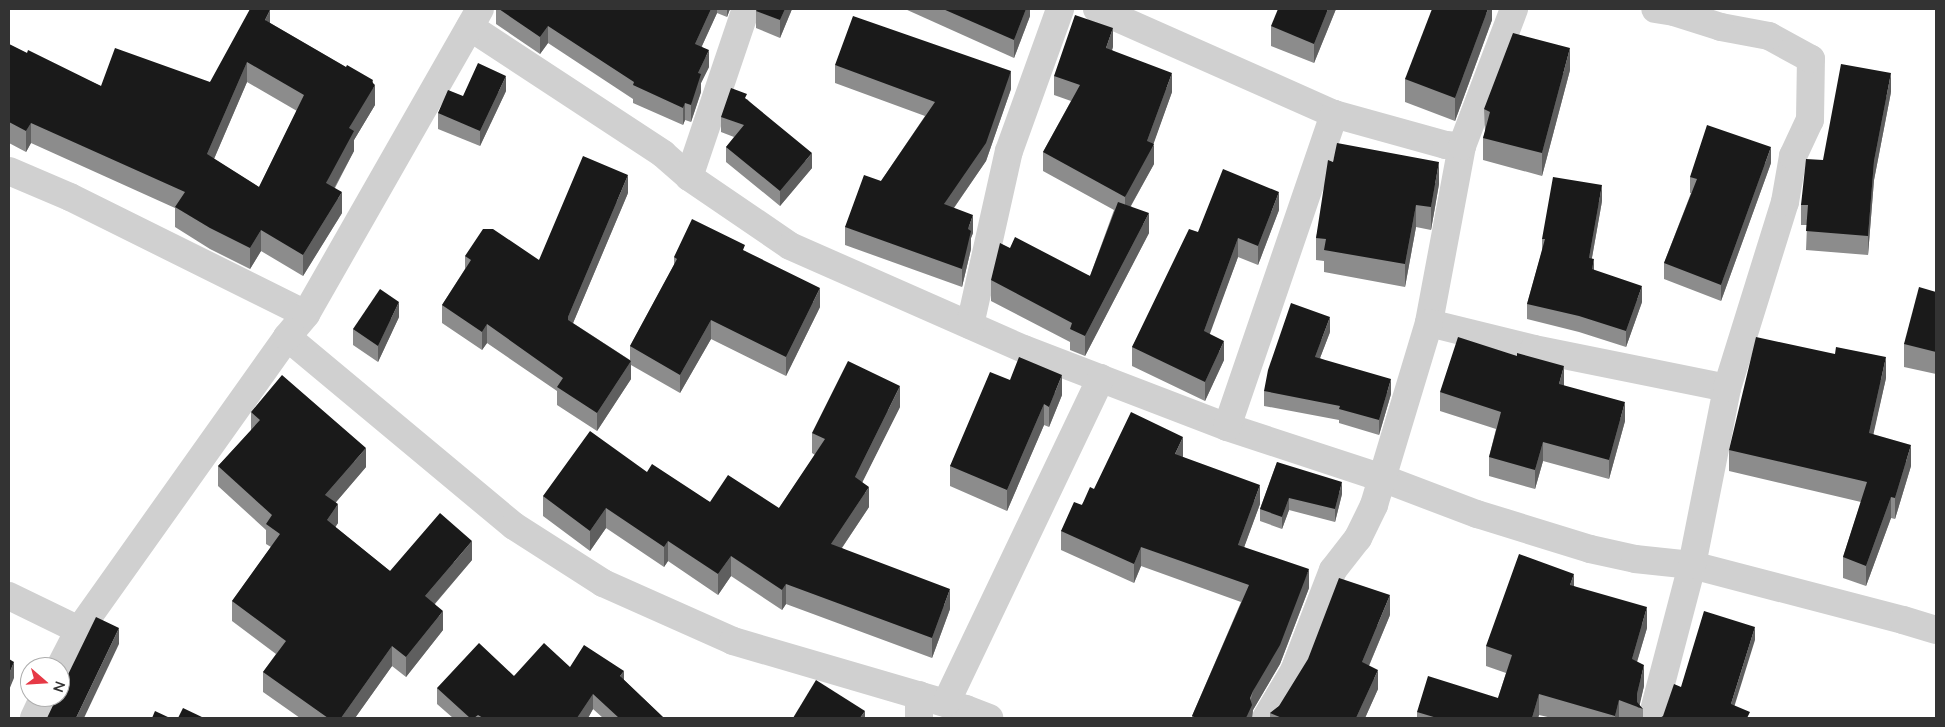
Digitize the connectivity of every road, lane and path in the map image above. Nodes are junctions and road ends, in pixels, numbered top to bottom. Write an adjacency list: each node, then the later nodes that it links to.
1 (746, 9): 10 (street)
2 (1060, 9): 13 (street)
3 (1097, 9): 7 (street)
4 (1514, 9): 8 (street)
5 (1655, 9): 16 (street)
6 (475, 18): 10 (street); 11 (street)
7 (1334, 114): 8 (street); 17 (street)
8 (1462, 146): 12 (street)
9 (9, 171): 11 (street)
10 (689, 177): 13 (street)
11 (306, 314): 14 (street)
12 (1429, 323): 16 (street); 18 (street)
13 (970, 325): 15 (street)
14 (286, 337): 21 (street); 25 (street)
15 (1101, 378): 17 (street); 24 (street)
16 (1727, 388): 19 (street)
17 (1227, 427): 18 (street)
18 (1382, 478): 19 (street); 27 (street)
19 (1692, 565): 22 (street); 28 (street)
20 (9, 596): 21 (street)
21 (79, 630): 23 (street)
22 (1936, 630)
23 (65, 657)
24 (946, 703): 25 (street); 26 (street)
25 (919, 707)
26 (989, 718)
27 (1266, 718)
28 (1652, 718)

